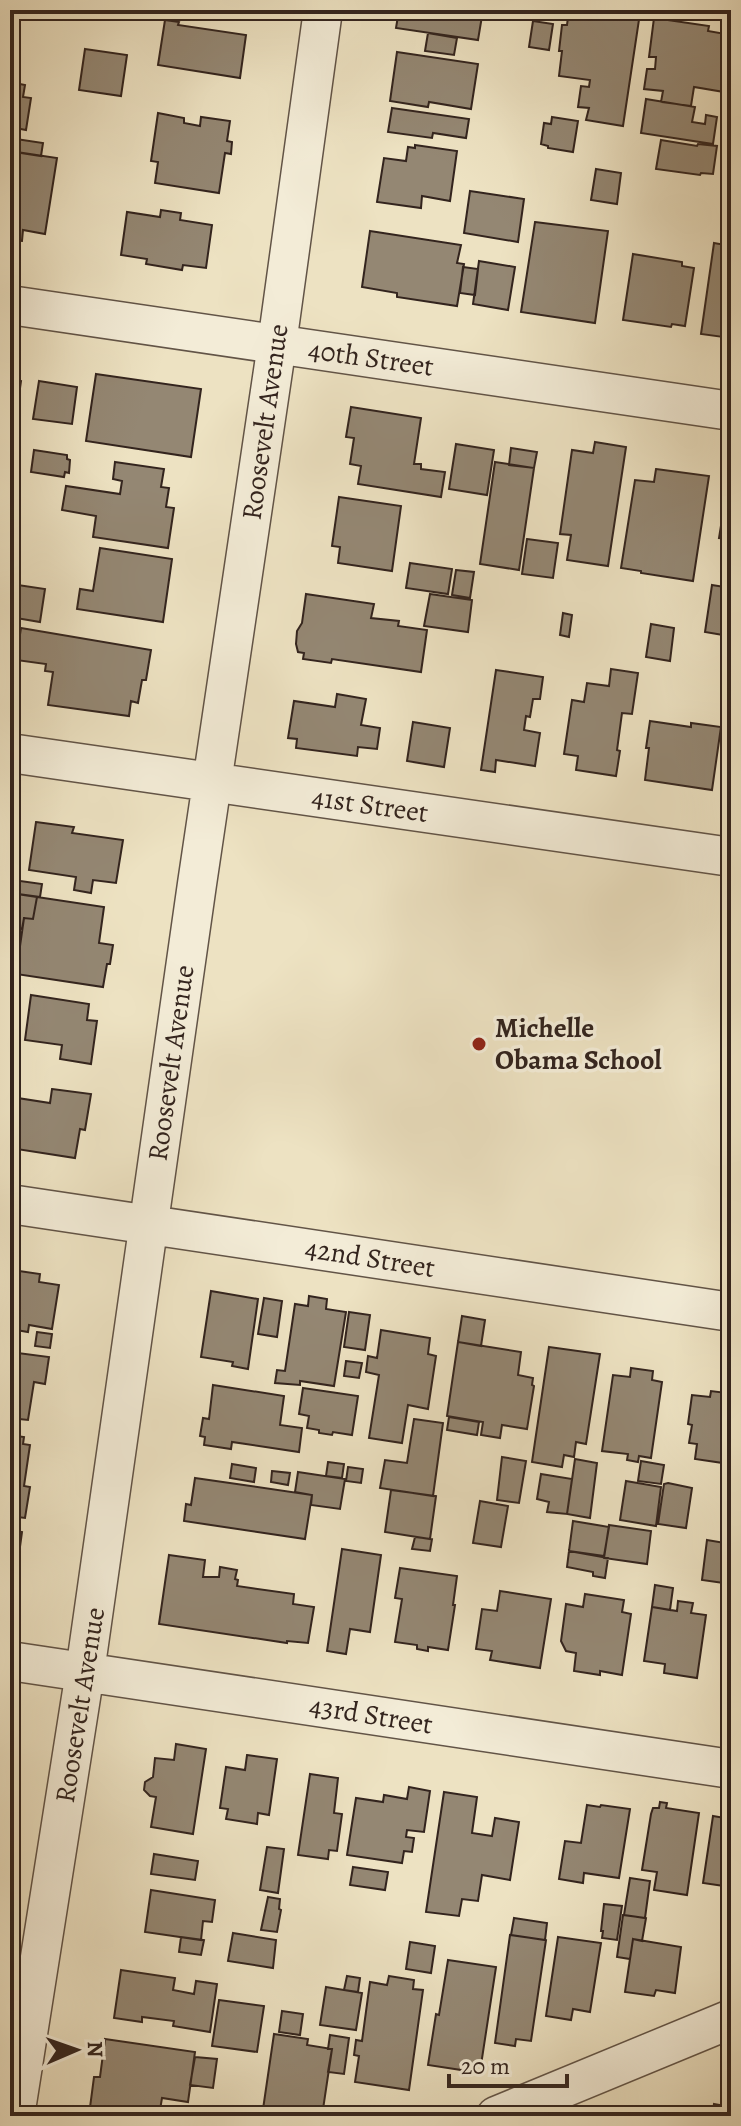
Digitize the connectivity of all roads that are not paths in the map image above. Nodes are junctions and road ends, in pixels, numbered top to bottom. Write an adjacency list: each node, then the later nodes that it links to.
1 (323, 10): 3 (street, Roosevelt Avenue)
2 (10, 305): 3 (street, 40th Street)
3 (277, 344): 4 (street, 40th Street); 6 (street, Roosevelt Avenue)
4 (731, 411)
5 (10, 753): 6 (street, 41st Street)
6 (212, 782): 7 (street, 41st Street); 9 (street, Roosevelt Avenue)
7 (731, 857)
8 (10, 1204): 9 (street, 42nd Street)
9 (149, 1224): 10 (street, 42nd Street); 12 (street, Roosevelt Avenue)
10 (731, 1312)
11 (10, 1661): 12 (street, 43rd Street)
12 (85, 1672): 13 (street, 43rd Street); 15 (street, Roosevelt Avenue)
13 (731, 1769)
14 (731, 2019): 16 (street)
15 (15, 2116)
16 (496, 2116)

